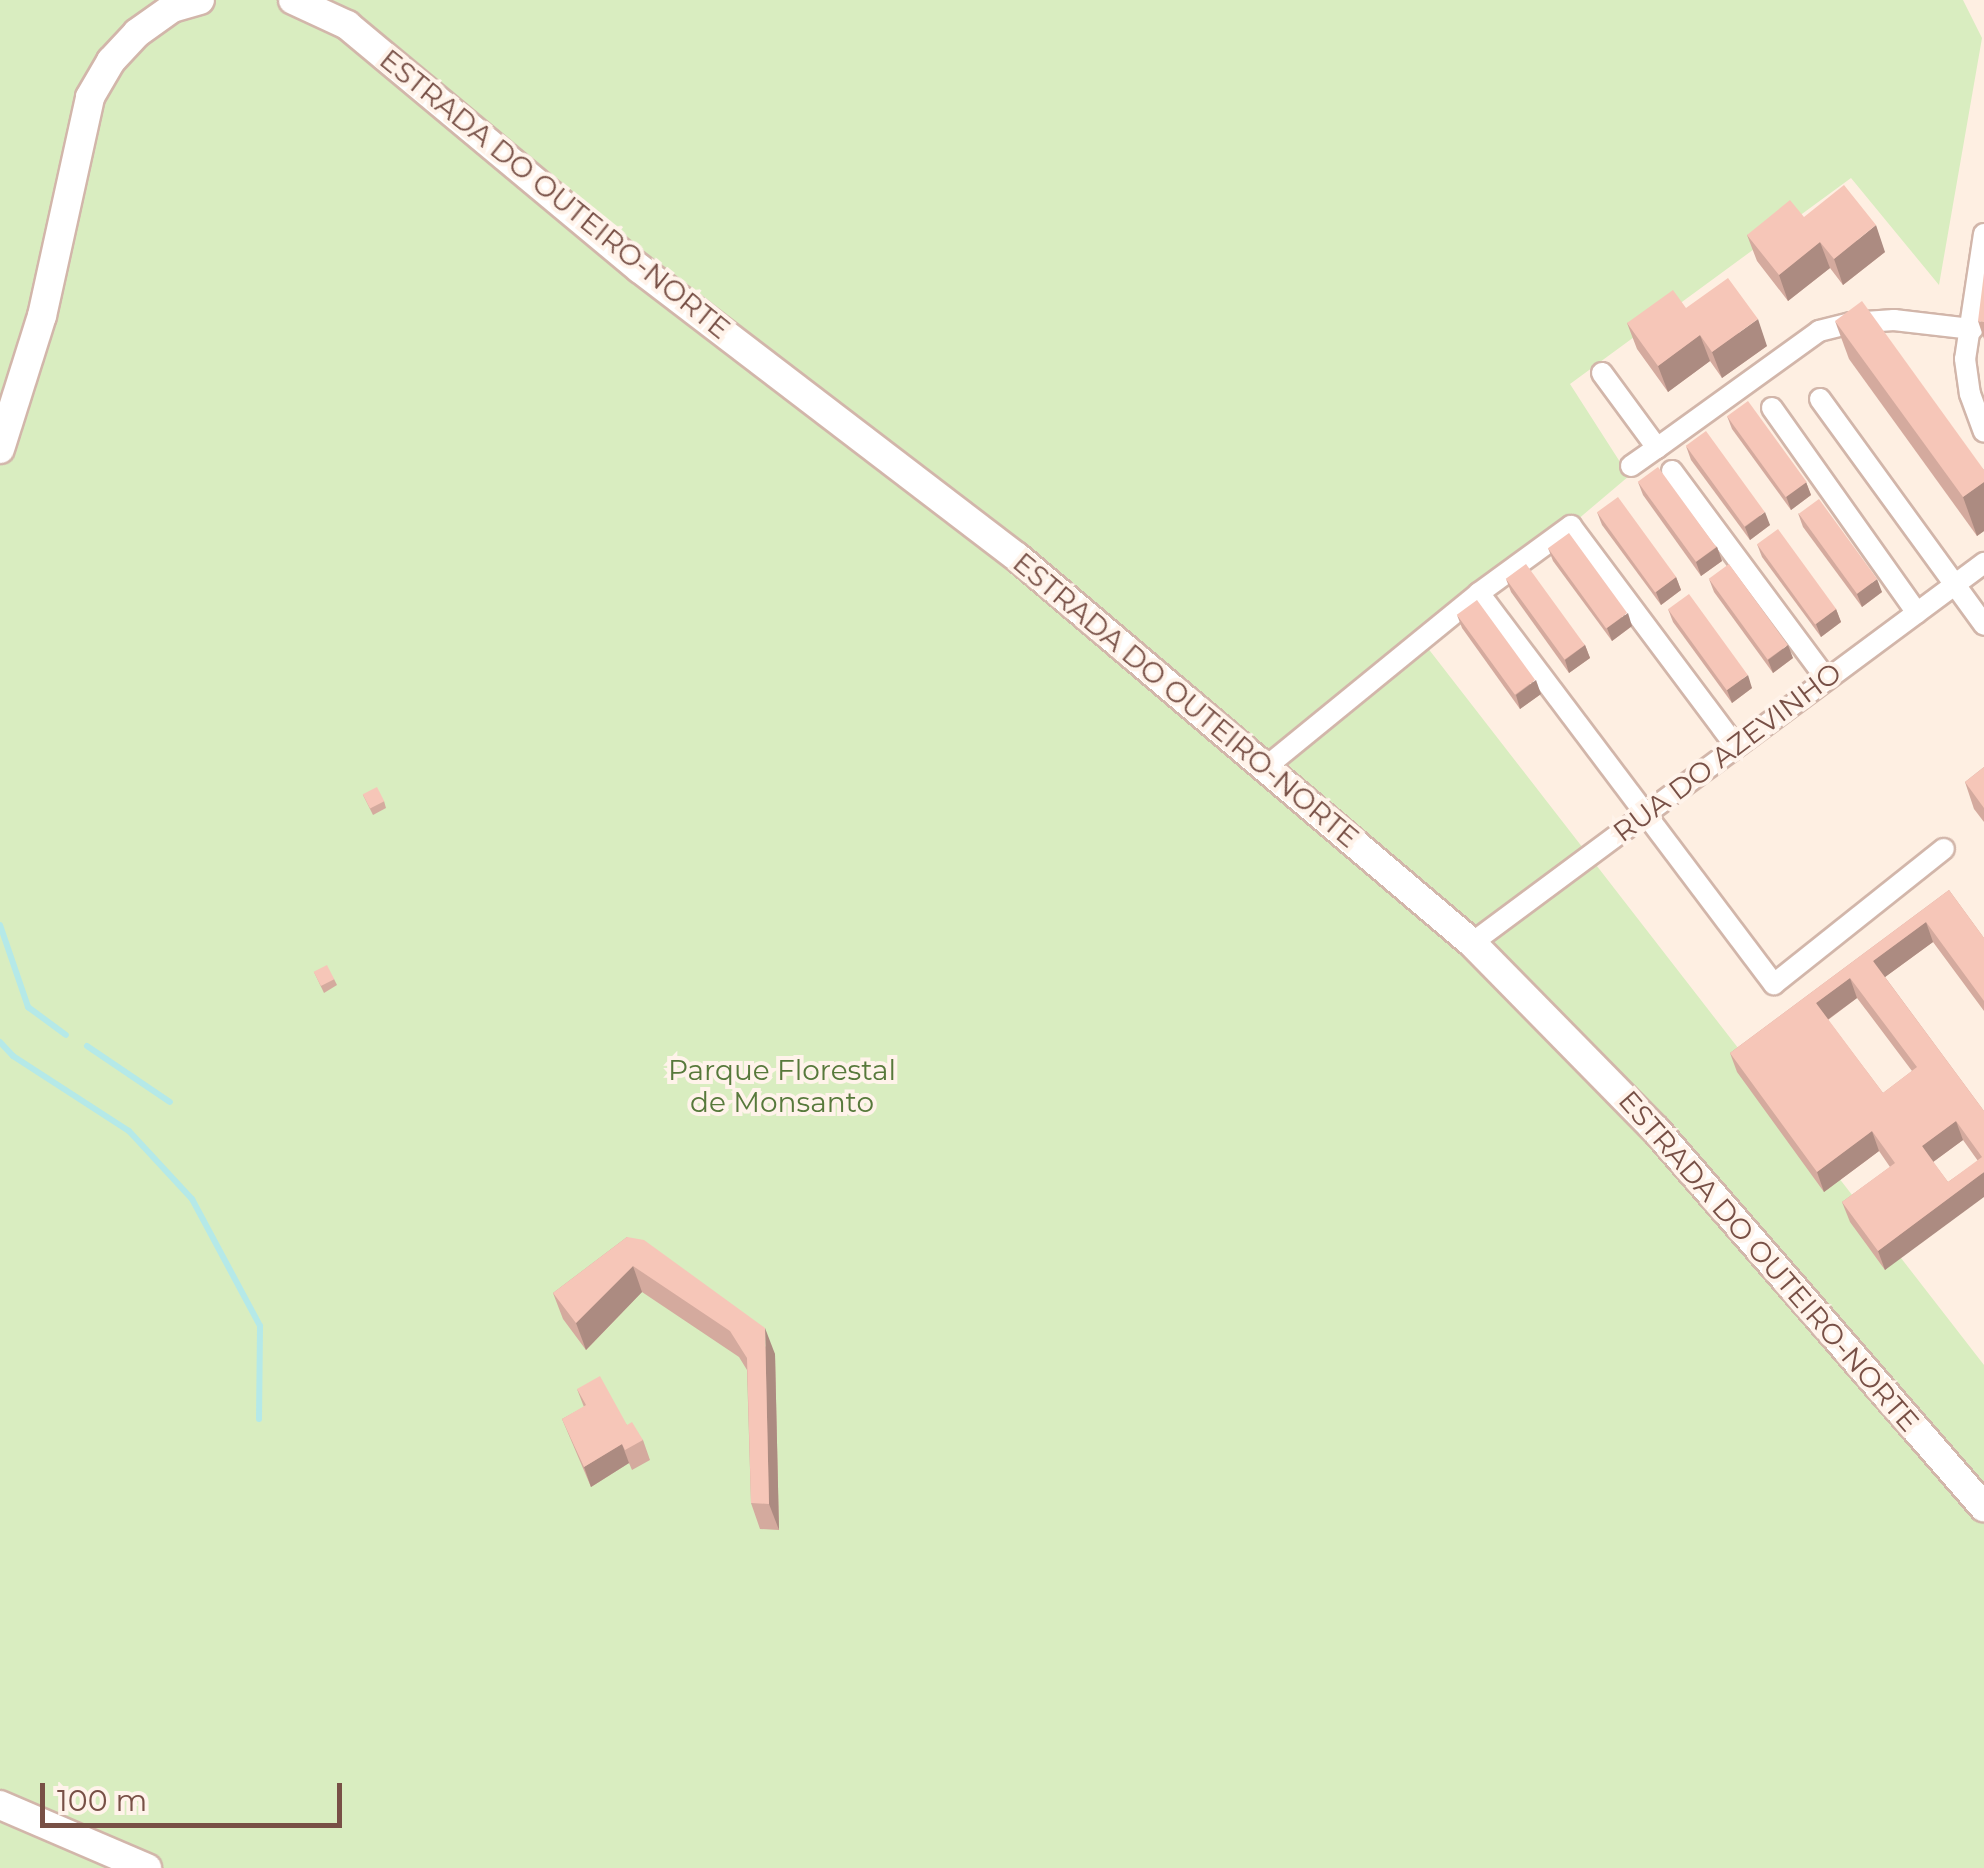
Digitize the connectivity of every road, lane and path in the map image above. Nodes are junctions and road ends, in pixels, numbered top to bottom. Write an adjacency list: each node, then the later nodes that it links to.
1 (200, 0): 10 (street)
2 (294, 0): 20 (street, ESTRADA DO OUTEIRO-NORTE)
3 (1984, 234): 4 (street)
4 (1972, 329): 8 (street); 9 (street)
5 (1602, 374): 9 (street)
6 (1820, 399): 14 (street)
7 (1772, 408): 16 (street)
8 (1984, 432)
9 (1656, 448): 11 (street)
10 (0, 450)
11 (1631, 466)
12 (1672, 471): 18 (street)
13 (1984, 563): 14 (street, RUA DO AZEVINHO)
14 (1954, 584): 16 (street, RUA DO AZEVINHO); 17 (street)
15 (1479, 594): 19 (street); 20 (street); 21 (street)
16 (1917, 613): 18 (street, RUA DO AZEVINHO)
17 (1984, 625)
18 (1826, 678): 19 (street, RUA DO AZEVINHO)
19 (1735, 746): 21 (street, RUA DO AZEVINHO)
20 (1266, 767): 23 (street, ESTRADA DO OUTEIRO-NORTE)
21 (1647, 812): 22 (street); 23 (street, RUA DO AZEVINHO)
22 (1944, 849)
23 (1472, 943): 24 (street, ESTRADA DO OUTEIRO-NORTE)
24 (1984, 1507)
25 (0, 1806): 26 (street)
26 (146, 1868)

